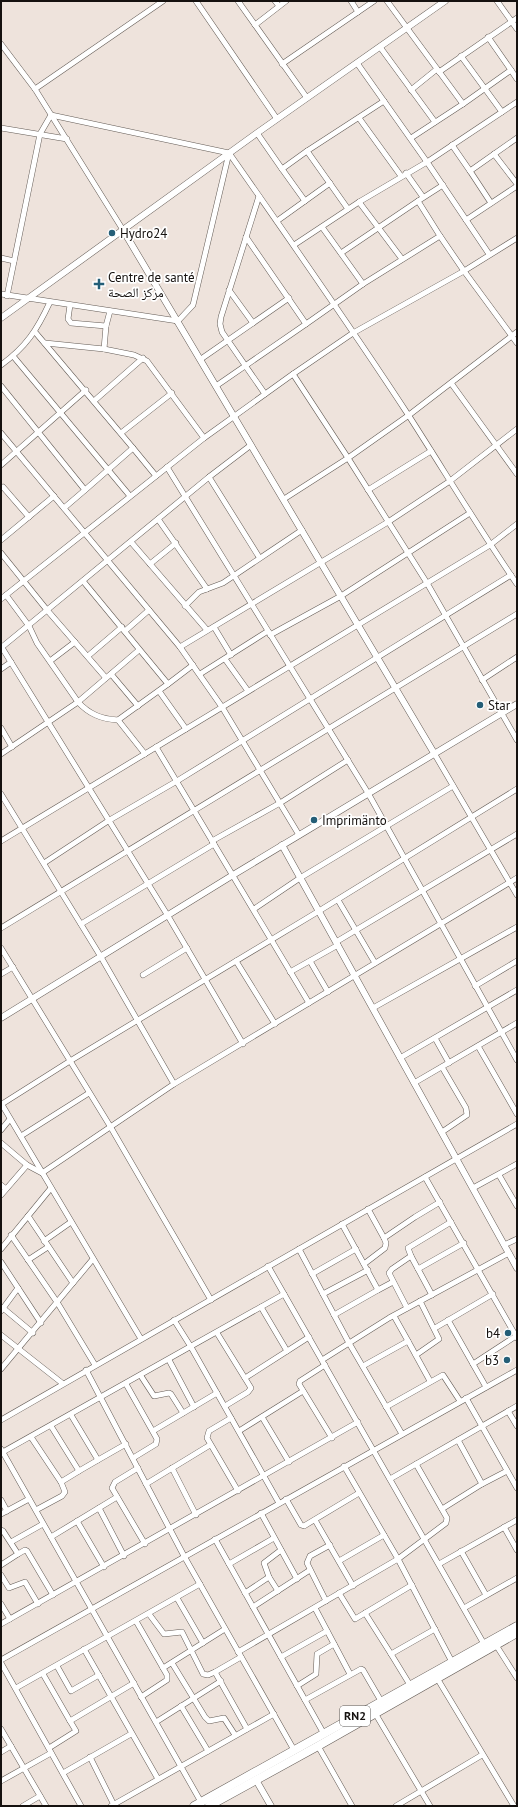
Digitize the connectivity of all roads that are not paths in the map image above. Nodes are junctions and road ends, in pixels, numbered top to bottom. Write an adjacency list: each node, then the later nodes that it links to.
1 (163, 1): 28 (street)
2 (196, 1): 37 (street)
3 (238, 1): 15 (street)
4 (275, 1): 11 (street)
5 (286, 1): 11 (street)
6 (351, 1): 12 (street)
7 (374, 1): 12 (street)
8 (387, 1): 16 (street)
9 (445, 1): 16 (street)
10 (497, 1): 14 (street)
11 (279, 6): 15 (street)
12 (358, 12): 23 (street)
13 (517, 18): 14 (street)
14 (512, 22): 17 (street); 18 (street)
15 (255, 25): 23 (street)
16 (406, 28): 20 (street); 24 (street)
17 (517, 29)
18 (488, 37): 21 (street); 25 (street)
19 (1, 44): 28 (street)
20 (380, 47): 22 (street); 29 (street)
21 (462, 56): 24 (street); 27 (street)
22 (357, 63): 30 (street); 31 (street)
23 (282, 64): 30 (street)
24 (438, 70): 29 (street); 33 (street)
25 (511, 70): 26 (street); 27 (street)
26 (517, 79)
27 (485, 88): 33 (street); 34 (street)
28 (35, 89): 35 (street)
29 (411, 90): 38 (street)
30 (306, 98): 37 (street)
31 (384, 101): 36 (street); 42 (street)
32 (517, 102): 34 (street)
33 (463, 104): 38 (street)
34 (502, 112): 45 (street)
35 (51, 115): 41 (street); 43 (street); 47 (street)
36 (359, 118): 46 (street); 52 (street)
37 (277, 119): 40 (street)
38 (435, 122): 42 (street)
39 (1, 129): 41 (street)
40 (256, 133): 47 (street); 50 (street)
41 (40, 134): 43 (street); 76 (street)
42 (411, 138): 49 (street)
43 (67, 139): 67 (street)
44 (517, 139): 48 (street)
45 (452, 145): 49 (street); 51 (street)
46 (308, 151): 50 (street); 53 (street)
47 (229, 153): 56 (street); 67 (street); 89 (street)
48 (494, 154): 51 (street); 55 (street)
49 (427, 162): 52 (street); 54 (street)
50 (282, 169): 58 (street)
51 (470, 170): 61 (street)
52 (404, 175): 57 (street); 60 (street)
53 (330, 183): 58 (street); 62 (street)
54 (443, 185): 57 (street); 63 (street)
55 (517, 185): 61 (street)
56 (259, 196): 64 (street); 69 (street)
57 (423, 197): 59 (street)
58 (304, 201): 64 (street)
59 (418, 201): 66 (street); 68 (street)
60 (359, 202): 62 (street); 66 (street)
61 (491, 203): 63 (street)
62 (348, 209): 65 (street)
63 (466, 220): 73 (street)
64 (277, 221): 71 (street)
65 (322, 227): 71 (street); 72 (street)
66 (378, 227): 72 (street); 75 (street)
67 (123, 230): 83 (street); 89 (street)
68 (440, 236): 75 (street); 77 (street)
69 (246, 237): 79 (street); 82 (street)
70 (517, 238): 73 (street)
71 (294, 245): 85 (street)
72 (341, 253): 78 (street)
73 (489, 254): 77 (street)
74 (1, 258): 76 (street)
75 (402, 259): 78 (street)
76 (14, 261): 81 (street)
77 (464, 271): 95 (street); 96 (street)
78 (363, 284): 85 (street)
79 (229, 290): 90 (street); 97 (street)
80 (1, 294): 81 (street)
81 (7, 296): 83 (street)
82 (288, 298): 90 (street); 91 (street)
83 (28, 299): 84 (street); 88 (street)
84 (50, 302): 86 (street); 93 (street)
85 (334, 304): 91 (street); 95 (street)
86 (70, 305): 87 (street); 92 (street)
87 (110, 311): 89 (street); 92 (street)
88 (1, 318)
89 (178, 321): 103 (street)
90 (253, 323): 97 (street)
91 (306, 324): 104 (street)
92 (106, 326): 100 (street)
93 (35, 332): 99 (street); 101 (street)
94 (517, 332): 96 (street)
95 (353, 333): 106 (street); 115 (street)
96 (512, 336): 98 (street); 107 (street)
97 (228, 340): 103 (street); 104 (street)
98 (517, 342)
99 (45, 343): 100 (street); 110 (street)
100 (104, 349): 102 (street)
101 (13, 356): 105 (street); 114 (street)
102 (143, 358): 111 (street); 113 (street)
103 (201, 359): 109 (street)
104 (245, 365): 109 (street); 112 (street)
105 (1, 366)
106 (293, 374): 112 (street); 127 (street)
107 (451, 383): 115 (street); 123 (street)
108 (1, 386): 119 (street)
109 (216, 386): 116 (street)
110 (86, 390): 113 (street); 114 (street)
111 (172, 393): 120 (street); 121 (street)
112 (265, 394): 116 (street)
113 (94, 401): 120 (street)
114 (61, 412): 119 (street); 130 (street)
115 (409, 415): 125 (street); 127 (street)
116 (234, 417): 121 (street); 122 (street)
117 (517, 429): 123 (street)
118 (1, 433): 126 (street)
119 (38, 433): 126 (street); 136 (street)
120 (121, 433): 124 (street)
121 (204, 438): 129 (street)
122 (251, 445): 133 (street); 141 (street)
123 (495, 446): 131 (street); 134 (street)
124 (133, 448): 130 (street); 132 (street)
125 (431, 451): 134 (street); 137 (street)
126 (17, 452): 128 (street); 138 (street)
127 (348, 458): 137 (street); 141 (street)
128 (1, 465)
129 (167, 466): 132 (street); 140 (street)
130 (108, 470): 136 (street); 139 (street)
131 (517, 474)
132 (156, 476): 139 (street)
133 (209, 477): 140 (street); 156 (street)
134 (450, 481): 143 (street); 146 (street)
135 (2, 487): 144 (street)
136 (85, 490): 142 (street)
137 (368, 490): 146 (street)
138 (54, 496): 142 (street); 144 (street)
139 (130, 496): 149 (street)
140 (186, 497): 145 (street); 160 (street)
141 (284, 499): 148 (street)
142 (64, 508): 149 (street)
143 (470, 513): 153 (street); 154 (street)
144 (29, 517): 150 (street)
145 (158, 519): 151 (street); 152 (street)
146 (388, 522): 154 (street); 158 (street)
147 (517, 524): 153 (street)
148 (302, 530): 156 (street); 158 (street)
149 (85, 533): 157 (street); 162 (street)
150 (1, 540)
151 (131, 542): 157 (street); 159 (street)
152 (176, 543): 159 (street); 166 (street)
153 (490, 545): 161 (street); 164 (street)
154 (407, 552): 164 (street); 168 (street)
155 (1, 553): 162 (street)
156 (259, 557): 160 (street)
157 (108, 560): 163 (street); 173 (street)
158 (320, 562): 168 (street); 170 (street)
159 (150, 564): 171 (street)
160 (234, 575): 166 (street); 170 (street)
161 (511, 575): 165 (street); 175 (street)
162 (25, 581): 167 (street); 172 (street)
163 (83, 581): 172 (street); 179 (street)
164 (427, 583): 175 (street); 176 (street)
165 (517, 584)
166 (207, 589): 171 (street)
167 (6, 595): 169 (street); 177 (street)
168 (341, 596): 176 (street); 181 (street)
169 (1, 600)
170 (252, 603): 178 (street); 181 (street)
171 (185, 606): 180 (street)
172 (47, 610): 177 (street); 182 (street)
173 (149, 610): 179 (street); 184 (street)
174 (517, 614): 185 (street)
175 (445, 616): 185 (street); 190 (street)
176 (358, 625): 190 (street); 195 (street)
177 (29, 626): 183 (street); 192 (street)
178 (214, 626): 180 (street); 187 (street)
179 (123, 629): 186 (street); 188 (street)
180 (207, 630): 184 (street)
181 (269, 633): 187 (street); 195 (street)
182 (75, 642): 188 (street); 192 (street)
183 (1, 647): 193 (street)
184 (180, 647): 194 (street)
185 (463, 647): 199 (street); 201 (street)
186 (139, 650): 198 (street); 200 (street)
187 (231, 655): 191 (street)
188 (88, 656): 198 (street)
189 (517, 657): 199 (street)
190 (377, 658): 201 (street); 204 (street)
191 (225, 659): 197 (street); 203 (street)
192 (50, 661): 205 (street)
193 (11, 662): 196 (street); 211 (street)
194 (193, 665): 197 (street); 200 (street)
195 (289, 666): 203 (street); 204 (street)
196 (1, 669)
197 (200, 674): 208 (street)
198 (109, 676): 205 (street); 207 (street)
199 (482, 680): 209 (street)
200 (168, 684): 202 (street)
201 (395, 687): 213 (street); 219 (street)
202 (159, 691): 207 (street); 214 (street)
203 (248, 691): 208 (street)
204 (310, 699): 213 (street); 215 (street)
205 (78, 702): 210 (street); 211 (street)
206 (517, 704): 209 (street)
207 (138, 706): 210 (street)
208 (222, 707): 214 (street); 215 (street)
209 (501, 713): 216 (street); 219 (street)
210 (118, 720): 221 (street)
211 (48, 723): 217 (street); 226 (street)
212 (1, 728): 217 (street)
213 (328, 728): 222 (street); 223 (street)
214 (186, 729): 218 (street)
215 (242, 740): 223 (street); 224 (street)
216 (517, 740)
217 (12, 747): 220 (street)
218 (156, 747): 221 (street); 224 (street)
219 (434, 753): 225 (street); 228 (street)
220 (1, 754)
221 (145, 754): 226 (street)
222 (348, 760): 228 (street); 230 (street)
223 (261, 771): 230 (street); 231 (street)
224 (176, 781): 231 (street); 233 (street)
225 (453, 786): 232 (street); 234 (street)
226 (89, 788): 233 (street); 235 (street)
227 (517, 789): 232 (street)
228 (368, 793): 234 (street); 237 (street)
229 (1, 794): 235 (street)
230 (280, 803): 237 (street); 239 (street)
231 (194, 810): 239 (street); 241 (street)
232 (471, 817): 242 (street); 243 (street)
233 (108, 821): 241 (street); 244 (street)
234 (386, 826): 243 (street); 246 (street)
235 (22, 828): 238 (street); 244 (street)
236 (517, 834): 242 (street)
237 (299, 835): 240 (street)
238 (1, 841)
239 (213, 842): 245 (street); 249 (street)
240 (282, 845): 245 (street); 246 (street)
241 (127, 850): 249 (street); 251 (street)
242 (491, 850): 248 (street); 250 (street)
243 (405, 858): 250 (street); 253 (street)
244 (44, 863): 251 (street)
245 (233, 875): 254 (street); 256 (street)
246 (300, 878): 254 (street); 255 (street)
247 (517, 878): 248 (street)
248 (510, 882): 252 (street); 258 (street)
249 (148, 883): 256 (street); 257 (street)
250 (422, 890): 258 (street); 261 (street)
251 (61, 891): 257 (street); 260 (street)
252 (517, 896)
253 (338, 900): 255 (street); 261 (street)
254 (254, 909): 262 (street)
255 (319, 911): 262 (street); 263 (street)
256 (168, 916): 265 (street); 266 (street)
257 (81, 924): 266 (street)
258 (440, 924): 267 (street); 271 (street)
259 (517, 927): 267 (street)
260 (1, 928)
261 (356, 930): 263 (street); 271 (street)
262 (272, 940): 268 (street); 273 (street)
263 (337, 944): 269 (street); 276 (street)
264 (1, 948): 272 (street)
265 (187, 948): 275 (street); 277 (street)
266 (101, 957): 281 (street); 286 (street)
267 (460, 959): 278 (street); 284 (street)
268 (236, 961): 277 (street); 288 (street)
269 (310, 961): 273 (street); 280 (street)
270 (517, 961): 278 (street)
271 (375, 963): 276 (street)
272 (13, 967): 274 (street); 281 (street)
273 (290, 972): 282 (street)
274 (1, 974)
275 (143, 975)
276 (355, 976): 280 (street); 284 (street)
277 (206, 979): 286 (street); 291 (street)
278 (475, 986): 283 (street)
279 (517, 990): 283 (street)
280 (328, 992): 282 (street)
281 (32, 998): 285 (street); 295 (street)
282 (308, 1003): 288 (street)
283 (487, 1007): 289 (street); 290 (street)
284 (373, 1008): 293 (street)
285 (1, 1018)
286 (138, 1020): 295 (street); 299 (street)
287 (517, 1023): 289 (street)
288 (275, 1024): 291 (street)
289 (500, 1033): 292 (street); 294 (street)
290 (435, 1038): 293 (street); 296 (street)
291 (243, 1044): 299 (street)
292 (478, 1046): 296 (street); 302 (street)
293 (400, 1058): 298 (street)
294 (517, 1060)
295 (70, 1061): 300 (street); 301 (street)
296 (449, 1064): 297 (street)
297 (442, 1067): 298 (street); 307 (street)
298 (414, 1083): 307 (street)
299 (174, 1084): 305 (street)
300 (89, 1093): 305 (street); 308 (street)
301 (2, 1104): 303 (street)
302 (517, 1114)
303 (10, 1119): 306 (street); 308 (street)
304 (517, 1124): 310 (street)
305 (110, 1126): 313 (street); 358 (street)
306 (1, 1130)
307 (442, 1132): 310 (street)
308 (21, 1136): 313 (street)
309 (1, 1143): 312 (street)
310 (457, 1159): 315 (street); 318 (street)
311 (517, 1164): 314 (street)
312 (27, 1165): 313 (street); 319 (street)
313 (42, 1173): 317 (street)
314 (498, 1175): 318 (street); 322 (street)
315 (425, 1177): 321 (street); 323 (street)
316 (1, 1185): 319 (street)
317 (52, 1188): 324 (street); 325 (street)
318 (473, 1188): 334 (street)
319 (6, 1189): 320 (street)
320 (1, 1195)
321 (440, 1202): 326 (street); 329 (street)
322 (517, 1206)
323 (368, 1209): 327 (street); 329 (street)
324 (28, 1216): 328 (street); 331 (street)
325 (71, 1222): 331 (street); 340 (street)
326 (451, 1222): 332 (street); 339 (street)
327 (342, 1224): 336 (street); 337 (street)
328 (11, 1235): 333 (street); 341 (street)
329 (384, 1238): 343 (street)
330 (517, 1239): 334 (street)
331 (44, 1241): 335 (street)
332 (464, 1243): 346 (street); 347 (street)
333 (2, 1245)
334 (504, 1245): 338 (street)
335 (48, 1247): 341 (street); 351 (street)
336 (299, 1249): 344 (street); 349 (street)
337 (356, 1249): 343 (street); 349 (street)
338 (509, 1253): 345 (street); 347 (street)
339 (411, 1256): 346 (street); 350 (street)
340 (93, 1258): 351 (street); 375 (street)
341 (28, 1260): 359 (street)
342 (1, 1262): 352 (street)
343 (364, 1264): 348 (street)
344 (268, 1266): 354 (street); 358 (street)
345 (517, 1268)
346 (418, 1269): 357 (street)
347 (479, 1269): 356 (street); 357 (street)
348 (368, 1270): 353 (street); 355 (street)
349 (312, 1274): 355 (street)
350 (393, 1282): 353 (street); 362 (street)
351 (73, 1283): 359 (street)
352 (18, 1288): 363 (street); 368 (street)
353 (378, 1290): 364 (street)
354 (284, 1294): 361 (street); 373 (street)
355 (323, 1294): 364 (street)
356 (493, 1294): 367 (street); 374 (street)
357 (432, 1295): 360 (street)
358 (211, 1300): 366 (street)
359 (57, 1302): 368 (street); 385 (street)
360 (420, 1302): 362 (street); 369 (street)
361 (260, 1307): 370 (street); 380 (street)
362 (407, 1308): 365 (street)
363 (2, 1310): 371 (street)
364 (334, 1315): 377 (street)
365 (394, 1316): 376 (street); 377 (street)
366 (174, 1320): 375 (street); 378 (street)
367 (448, 1320): 369 (street); 384 (street)
368 (41, 1323): 371 (street)
369 (435, 1328): 381 (street)
370 (217, 1332): 378 (street); 391 (street)
371 (33, 1333): 379 (street)
372 (1, 1335): 379 (street)
373 (309, 1337): 380 (street); 383 (street)
374 (517, 1337): 384 (street)
375 (141, 1339): 385 (street)
376 (408, 1341): 381 (street); 386 (street)
377 (350, 1343): 383 (street); 386 (street)
378 (192, 1347): 382 (street); 397 (street)
379 (19, 1349): 387 (street); 393 (street)
380 (287, 1351): 391 (street)
381 (416, 1355): 392 (street)
382 (169, 1360): 390 (street); 403 (street)
383 (324, 1363): 396 (street); 411 (street)
384 (473, 1364): 395 (street)
385 (94, 1365): 388 (street)
386 (363, 1366): 404 (street)
387 (1, 1370)
388 (86, 1370): 393 (street); 398 (street)
389 (517, 1370): 395 (street)
390 (141, 1376): 394 (street); 406 (street)
391 (245, 1378): 401 (street)
392 (430, 1381): 400 (street); 404 (street)
393 (62, 1384): 410 (street)
394 (126, 1384): 398 (street); 415 (street)
395 (486, 1387): 399 (street)
396 (303, 1391): 408 (street); 419 (street)
397 (217, 1393): 401 (street); 403 (street)
398 (101, 1398): 407 (street); 421 (street)
399 (466, 1398): 400 (street); 413 (street)
400 (460, 1401): 417 (street)
401 (225, 1406): 409 (street)
402 (517, 1406): 405 (street)
403 (194, 1407): 406 (street)
404 (386, 1408): 417 (street)
405 (508, 1411): 413 (street); 414 (street)
406 (183, 1413): 415 (street)
407 (71, 1415): 412 (street); 426 (street)
408 (262, 1417): 416 (street); 427 (street)
409 (231, 1418): 416 (street); 422 (street)
410 (1, 1420)
411 (358, 1422): 419 (street); 423 (street)
412 (51, 1426): 418 (street); 432 (street)
413 (482, 1426): 420 (street); 433 (street)
414 (517, 1426)
415 (153, 1431): 425 (street)
416 (239, 1431): 434 (street)
417 (402, 1434): 423 (street)
418 (31, 1437): 424 (street); 436 (street)
419 (332, 1438): 427 (street)
420 (458, 1440): 428 (street); 438 (street)
421 (126, 1444): 425 (street); 426 (street)
422 (210, 1445): 431 (street); 440 (street)
423 (374, 1450): 429 (street); 435 (street)
424 (2, 1452): 443 (street)
425 (132, 1458): 430 (street)
426 (98, 1460): 432 (street)
427 (289, 1462): 434 (street)
428 (416, 1464): 435 (street); 448 (street)
429 (344, 1466): 441 (street); 444 (street)
430 (138, 1468): 437 (street); 442 (street)
431 (172, 1468): 437 (street); 453 (street)
432 (79, 1471): 436 (street)
433 (507, 1471): 438 (street); 439 (street)
434 (264, 1476): 440 (street); 446 (street)
435 (390, 1479): 465 (street)
436 (61, 1482): 449 (street)
437 (146, 1484): 460 (street)
438 (482, 1484): 448 (street)
439 (516, 1486)
440 (238, 1491): 453 (street)
441 (360, 1493): 454 (street); 461 (street)
442 (117, 1497): 447 (street); 467 (street)
443 (29, 1498): 449 (street); 450 (street)
444 (286, 1499): 446 (street); 454 (street)
445 (1, 1500): 450 (street)
446 (279, 1503): 452 (street)
447 (99, 1508): 456 (street); 473 (street)
448 (442, 1509): 465 (street)
449 (36, 1510): 457 (street)
450 (7, 1511): 451 (street)
451 (1, 1514)
452 (261, 1514): 463 (street); 464 (street)
453 (196, 1515): 460 (street)
454 (315, 1520): 468 (street)
455 (517, 1520): 458 (street)
456 (77, 1521): 462 (street); 480 (street)
457 (43, 1524): 462 (street); 466 (street)
458 (504, 1527): 470 (street); 471 (street)
459 (1, 1530): 466 (street)
460 (170, 1530): 467 (street); 474 (street)
461 (384, 1535): 475 (street); 476 (street)
462 (51, 1537): 486 (street)
463 (274, 1538): 469 (street); 477 (street)
464 (215, 1539): 474 (street); 477 (street)
465 (425, 1539): 475 (street); 478 (street)
466 (11, 1542): 472 (street)
467 (145, 1544): 473 (street)
468 (330, 1545): 476 (street); 481 (street)
469 (281, 1550): 483 (street); 485 (street)
470 (517, 1550)
471 (461, 1551): 478 (street); 494 (street)
472 (18, 1554): 479 (street); 493 (street)
473 (124, 1556): 480 (street)
474 (184, 1556): 487 (street); 500 (street)
475 (398, 1559): 488 (street); 489 (street)
476 (339, 1561): 488 (street)
477 (229, 1564): 491 (street)
478 (439, 1564): 502 (street)
479 (1, 1565)
480 (104, 1567): 486 (street)
481 (310, 1570): 485 (street); 496 (street)
482 (1, 1575): 498 (street)
483 (269, 1577): 490 (street); 491 (street)
484 (517, 1578): 494 (street)
485 (297, 1579): 490 (street)
486 (76, 1582): 493 (street); 500 (street)
487 (200, 1584): 495 (street); 509 (street)
488 (353, 1586): 492 (street)
489 (412, 1586): 503 (street); 510 (street)
490 (278, 1591): 499 (street)
491 (245, 1593): 499 (street)
492 (339, 1593): 496 (street); 503 (street)
493 (53, 1595): 498 (street)
494 (486, 1595): 502 (street)
495 (177, 1598): 504 (street); 515 (street)
496 (326, 1601): 501 (street)
497 (1, 1604): 505 (street)
498 (38, 1604): 505 (street)
499 (253, 1607): 513 (street)
500 (92, 1608): 514 (street); 524 (street)
501 (315, 1608): 511 (street); 513 (street)
502 (464, 1608): 517 (street)
503 (365, 1613): 522 (street)
504 (149, 1614): 506 (street); 520 (street)
505 (10, 1619): 507 (street)
506 (136, 1621): 514 (street); 529 (street)
507 (1, 1624)
508 (517, 1626): 517 (highway, RN2)
509 (225, 1629): 515 (street); 521 (street)
510 (435, 1629): 522 (street); 525 (street)
511 (327, 1631): 516 (street); 523 (street)
512 (517, 1633): 518 (highway, RN2)
513 (269, 1634): 521 (street); 523 (street)
514 (108, 1637): 519 (street); 537 (street)
515 (203, 1643): 520 (street)
516 (334, 1644): 532 (street); 539 (street)
517 (484, 1644): 525 (highway, RN2)
518 (496, 1645): 534 (highway, RN2); 535 (street)
519 (84, 1649): 528 (street); 533 (street)
520 (192, 1650): 527 (street); 530 (street)
521 (239, 1654): 530 (street); 548 (street)
522 (391, 1654): 538 (street)
523 (281, 1657): 539 (street)
524 (1, 1660)
525 (452, 1662): 538 (highway, RN2)
526 (1, 1663): 540 (street)
527 (172, 1663): 529 (street); 543 (street)
528 (57, 1666): 531 (street); 533 (street)
529 (163, 1668): 542 (street)
530 (215, 1672): 536 (street)
531 (43, 1674): 540 (street); 549 (street)
532 (350, 1674): 544 (street); 545 (street)
533 (99, 1675): 541 (street)
534 (437, 1678): 547 (highway, RN2); 562 (street)
535 (517, 1678)
536 (221, 1681): 543 (street); 552 (street)
537 (134, 1683): 541 (street); 542 (street)
538 (410, 1685): 545 (highway, RN2)
539 (297, 1686): 544 (street)
540 (16, 1688): 558 (street)
541 (110, 1696): 549 (street); 553 (street)
542 (142, 1696): 550 (street)
543 (193, 1698): 546 (street); 555 (street)
544 (305, 1700): 554 (street)
545 (381, 1701): 554 (highway, RN2)
546 (181, 1706): 550 (street); 560 (street)
547 (375, 1713): 557 (highway, RN2); 570 (street)
548 (274, 1714): 552 (street); 559 (street)
549 (70, 1721): 558 (street)
550 (156, 1722): 564 (street)
551 (1, 1729): 556 (street)
552 (247, 1729): 555 (street)
553 (131, 1734): 563 (street); 567 (street)
554 (324, 1734): 559 (highway, RN2)
555 (235, 1735): 560 (street)
556 (11, 1746): 561 (street); 565 (street)
557 (318, 1746): 568 (highway, RN2); 578 (street)
558 (50, 1750): 565 (street); 566 (street)
559 (294, 1750): 573 (highway, RN2)
560 (208, 1751): 564 (street)
561 (1, 1752)
562 (482, 1755): 570 (street); 581 (street)
563 (90, 1757): 566 (street); 572 (street)
564 (181, 1766): 567 (street); 573 (street)
565 (23, 1768): 569 (street); 571 (street)
566 (63, 1772): 576 (street)
567 (158, 1779): 572 (street)
568 (256, 1780): 573 (highway, RN2); 577 (street)
569 (1, 1781)
570 (422, 1791): 579 (street); 580 (street)
571 (40, 1796): 574 (street); 575 (street)
572 (112, 1805)
573 (202, 1805)
574 (23, 1806)
575 (46, 1806)
576 (81, 1806)
577 (271, 1806)
578 (352, 1806)
579 (396, 1806)
580 (430, 1806)
581 (514, 1806)

